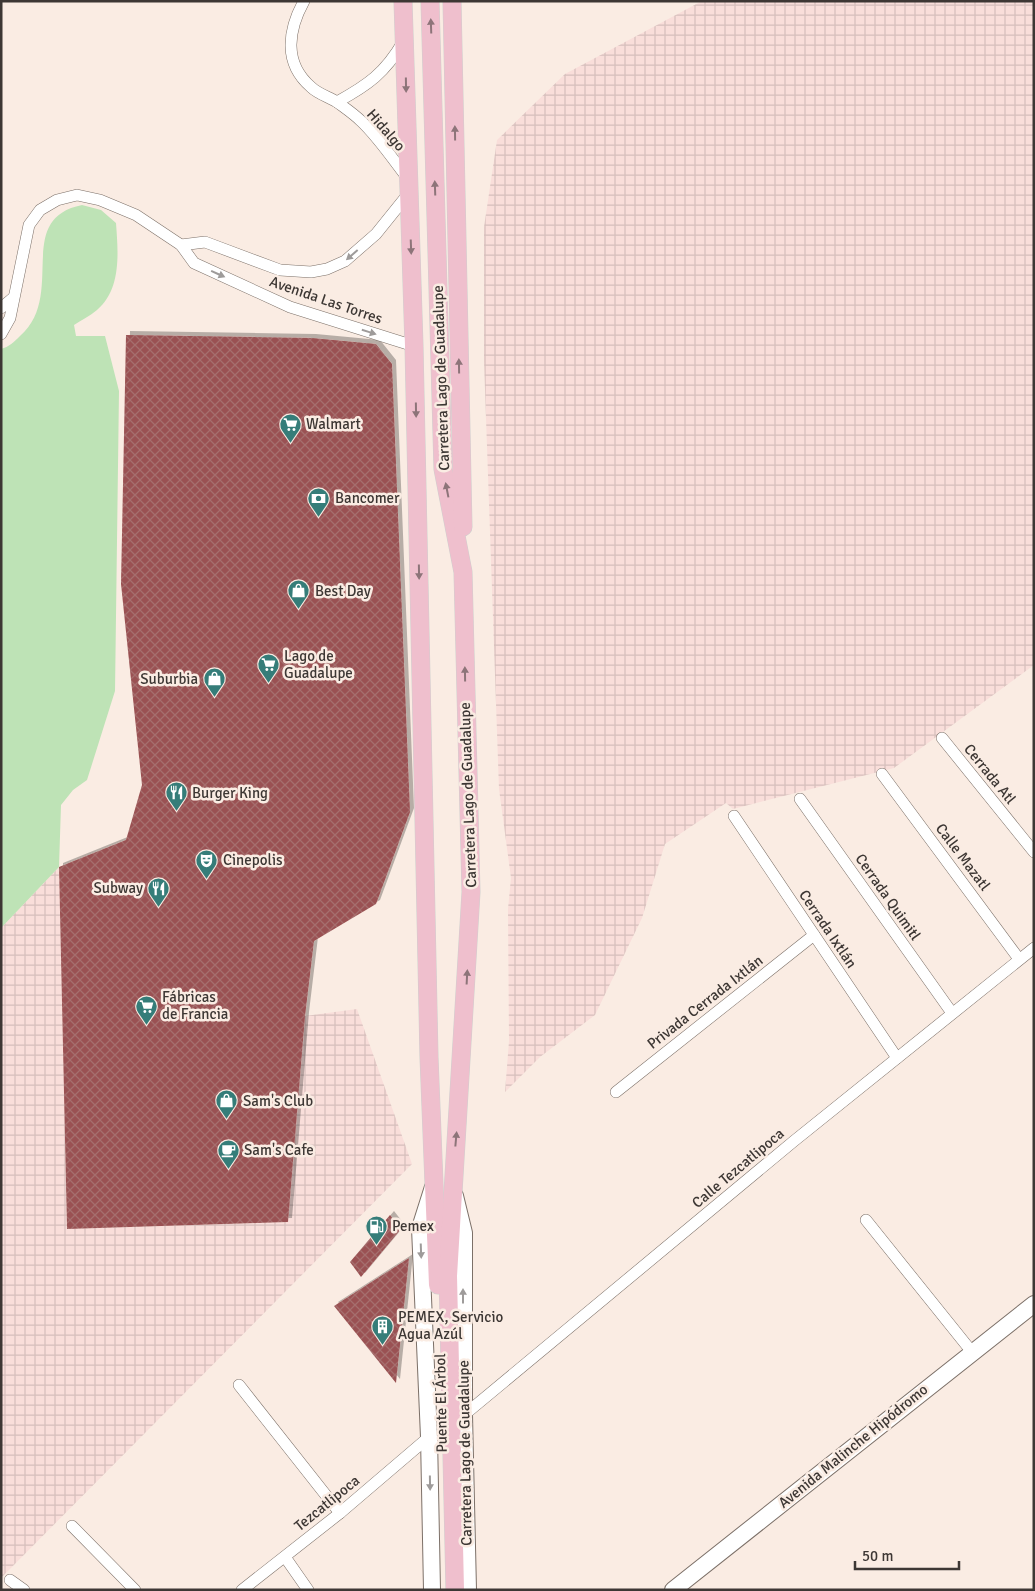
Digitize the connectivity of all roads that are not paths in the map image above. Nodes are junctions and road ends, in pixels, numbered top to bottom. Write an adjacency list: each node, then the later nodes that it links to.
1 (304, 1): 6 (street, Hidalgo)
2 (403, 1): 5 (main road, Carretera Lago de Guadalupe)
3 (430, 1): 13 (main road, Carretera Lago de Guadalupe, one-way to 3)
4 (452, 1): 13 (main road, one-way to 4)
5 (405, 39): 6 (street, Hidalgo); 7 (main road, Carretera Lago de Guadalupe, one-way to 7)
6 (337, 102): 7 (street, Hidalgo)
7 (409, 187): 8 (street, Avenida Las Torres, one-way to 8); 12 (main road, Carretera Lago de Guadalupe, one-way to 12)
8 (181, 245): 9 (street, Avenida Las Torres); 12 (street, Avenida Las Torres, one-way to 12)
9 (13, 298): 10 (street); 11 (street, Avenida Las Torres)
10 (1, 308)
11 (1, 334)
12 (414, 346): 25 (main road, Carretera Lago de Guadalupe, one-way to 25)
13 (463, 572): 26 (main road, Carretera Lago de Guadalupe, one-way to 13)
14 (942, 738): 18 (street, Cerrada Atl)
15 (882, 774): 21 (street, Calle Mazatl)
16 (800, 799): 22 (street, Cerrada Quimitl)
17 (734, 816): 19 (street, Cerrada Ixtlán)
18 (1034, 852)
19 (814, 935): 23 (street, Cerrada Ixtlán); 24 (street, Privada Cerrada Ixtlán)
20 (1034, 948): 21 (street, Calle Tezcatlipoca)
21 (1019, 959): 22 (street, Calle Tezcatlipoca)
22 (952, 1013): 23 (street, Calle Tezcatlipoca)
23 (897, 1058): 32 (street, Calle Tezcatlipoca)
24 (616, 1092)
25 (433, 1187): 29 (main road, Puente El Árbol); 33 (street, Carretera Lago de Guadalupe, one-way to 33)
26 (452, 1188): 29 (main road, Puente El Árbol); 32 (street, Carretera Lago de Guadalupe, one-way to 26)
27 (866, 1220): 30 (street)
28 (1034, 1304): 30 (street, Avenida Malinche Hipódromo)
29 (444, 1325): 43 (main road, Puente El Árbol); 44 (main road, Puente El Árbol)
30 (972, 1352): 46 (street, Avenida Malinche Hipódromo)
31 (240, 1385): 34 (street)
32 (464, 1415): 45 (street, Carretera Lago de Guadalupe)
33 (429, 1437): 34 (street, Tezcatlipoca); 42 (street, Carretera Lago de Guadalupe, one-way to 42)
34 (340, 1513): 36 (street, Tezcatlipoca)
35 (72, 1526): 39 (street)
36 (285, 1556): 40 (street, Tezcatlipoca); 41 (street)
37 (10, 1580): 38 (street)
38 (24, 1590)
39 (134, 1590)
40 (242, 1590)
41 (308, 1590)
42 (432, 1590)
43 (445, 1590)
44 (455, 1590)
45 (468, 1590)
46 (673, 1590)

